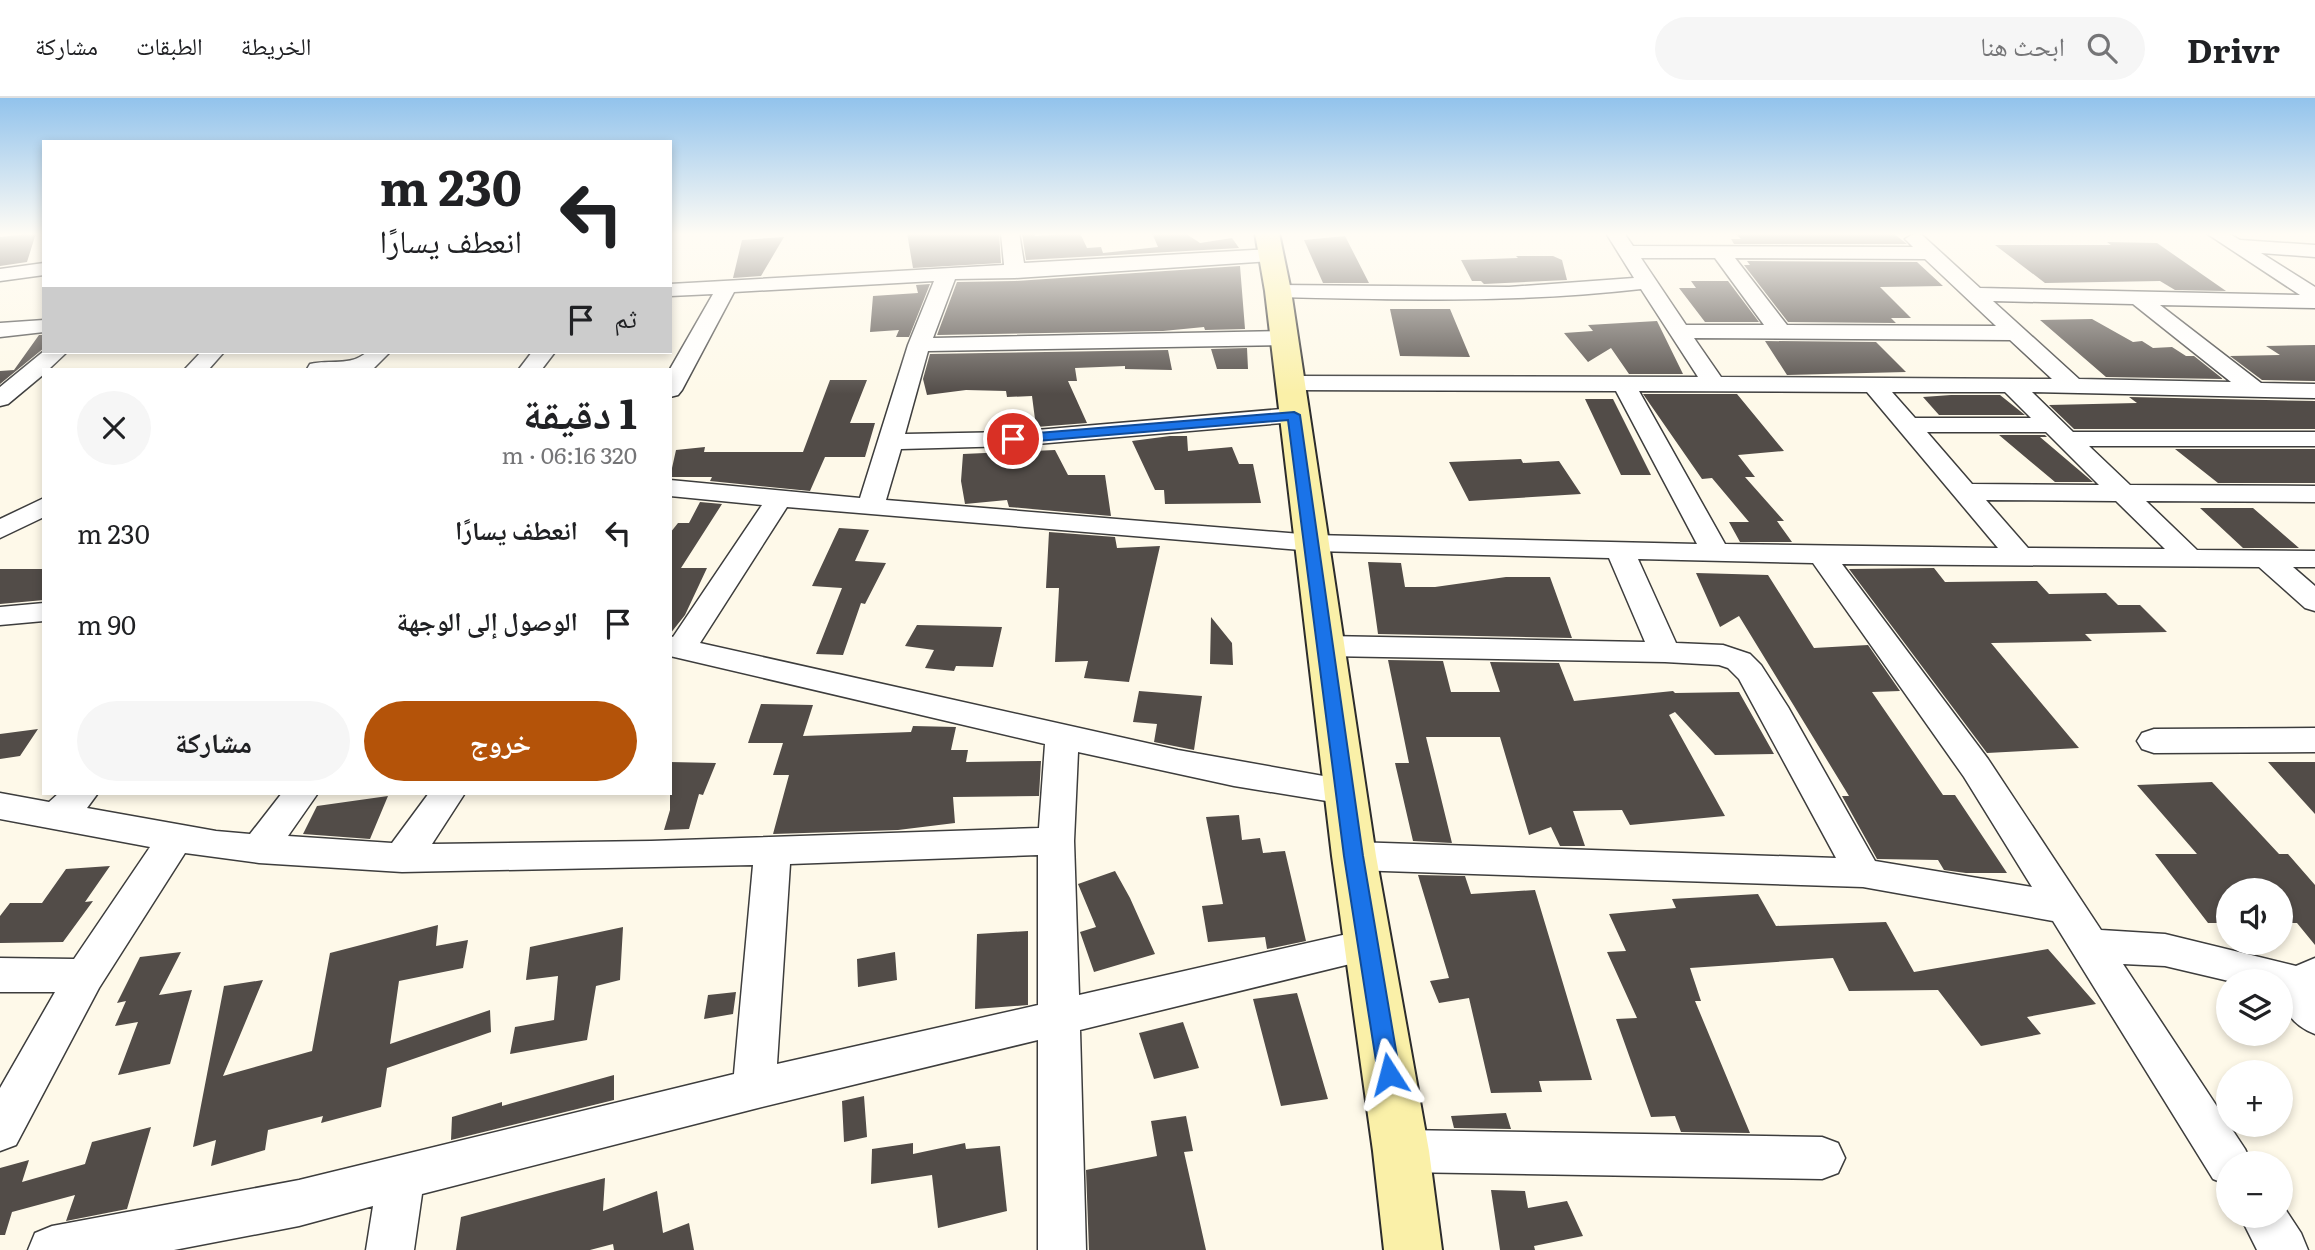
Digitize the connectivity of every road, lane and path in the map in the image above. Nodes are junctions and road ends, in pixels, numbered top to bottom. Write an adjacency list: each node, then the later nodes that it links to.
1 (749, 287): 9 (street)
2 (942, 287): 20 (street)
3 (1276, 287): 19 (street)
4 (1451, 287): 5 (street)
5 (1611, 287)
6 (1651, 287): 16 (street)
7 (1747, 287): 17 (street)
8 (1967, 287): 11 (street)
9 (726, 288): 10 (street); 32 (street)
10 (672, 290)
11 (1975, 294): 12 (street); 18 (street)
12 (2140, 299): 13 (street); 34 (street)
13 (2315, 302)
14 (42, 326): 15 (street)
15 (0, 330)
16 (1678, 331): 17 (street); 29 (street)
17 (1780, 331): 18 (street)
18 (2014, 332): 33 (street)
19 (1283, 338): 20 (street); 37 (street)
20 (919, 345): 41 (street)
21 (54, 354): 36 (street)
22 (211, 354): 25 (street)
23 (377, 354): 26 (street)
24 (542, 354): 27 (street)
25 (197, 368)
26 (340, 368)
27 (531, 368)
28 (1623, 383): 29 (street); 37 (street); 50 (street)
29 (1713, 383): 30 (street)
30 (1874, 384): 31 (street); 38 (street)
31 (2011, 385): 33 (street); 39 (street)
32 (672, 386)
33 (2073, 386): 34 (street)
34 (2255, 390): 35 (street)
35 (2315, 391)
36 (0, 399)
37 (1292, 399): 41 (street); 48 (street)
38 (1907, 425): 39 (street); 43 (street)
39 (2059, 432): 40 (street); 44 (street)
40 (2315, 439)
41 (889, 442): 47 (street)
42 (672, 488): 46 (street)
43 (1964, 492): 44 (street); 52 (street)
44 (2122, 493): 45 (street); 53 (street)
45 (2315, 494)
46 (779, 499): 47 (street); 60 (street)
47 (871, 507): 48 (street)
48 (1312, 543): 49 (street); 59 (street)
49 (1620, 551): 50 (street); 61 (street)
50 (1716, 553): 51 (street)
51 (1821, 555): 52 (street); 77 (street)
52 (2020, 557): 53 (street)
53 (2192, 559): 55 (street)
54 (2315, 559): 55 (street)
55 (2268, 560): 56 (street)
56 (2315, 602)
57 (42, 612): 58 (street)
58 (0, 616)
59 (1326, 646): 61 (street); 65 (street)
60 (676, 647): 62 (street)
61 (1665, 652): 76 (street)
62 (1062, 737): 65 (street); 71 (street)
63 (2315, 740): 64 (street)
64 (2154, 741)
65 (1345, 791): 74 (street)
66 (300, 795): 72 (street)
67 (447, 795): 75 (street)
68 (69, 804): 69 (street); 70 (street)
69 (0, 806)
70 (175, 839): 72 (street); 81 (street)
71 (1056, 841): 73 (street); 83 (street)
72 (259, 849): 75 (street)
73 (773, 852): 75 (street); 84 (street)
74 (1353, 856): 76 (street); 78 (street)
75 (402, 858)
76 (1863, 873): 77 (street)
77 (2067, 908): 79 (street)
78 (1369, 945): 83 (street); 86 (street)
79 (2091, 946): 82 (street); 87 (street)
80 (0, 975): 81 (street)
81 (85, 976): 85 (street)
82 (2310, 992)
83 (1058, 1017): 84 (street); 93 (street)
84 (754, 1088): 89 (street)
85 (0, 1130)
86 (1401, 1151): 88 (street); 94 (street)
87 (2222, 1151)
88 (1822, 1158)
89 (401, 1179): 91 (street); 92 (street)
90 (2270, 1228): 95 (street)
91 (52, 1250)
92 (390, 1250)
93 (1062, 1250)
94 (1413, 1250)
95 (2284, 1250)

